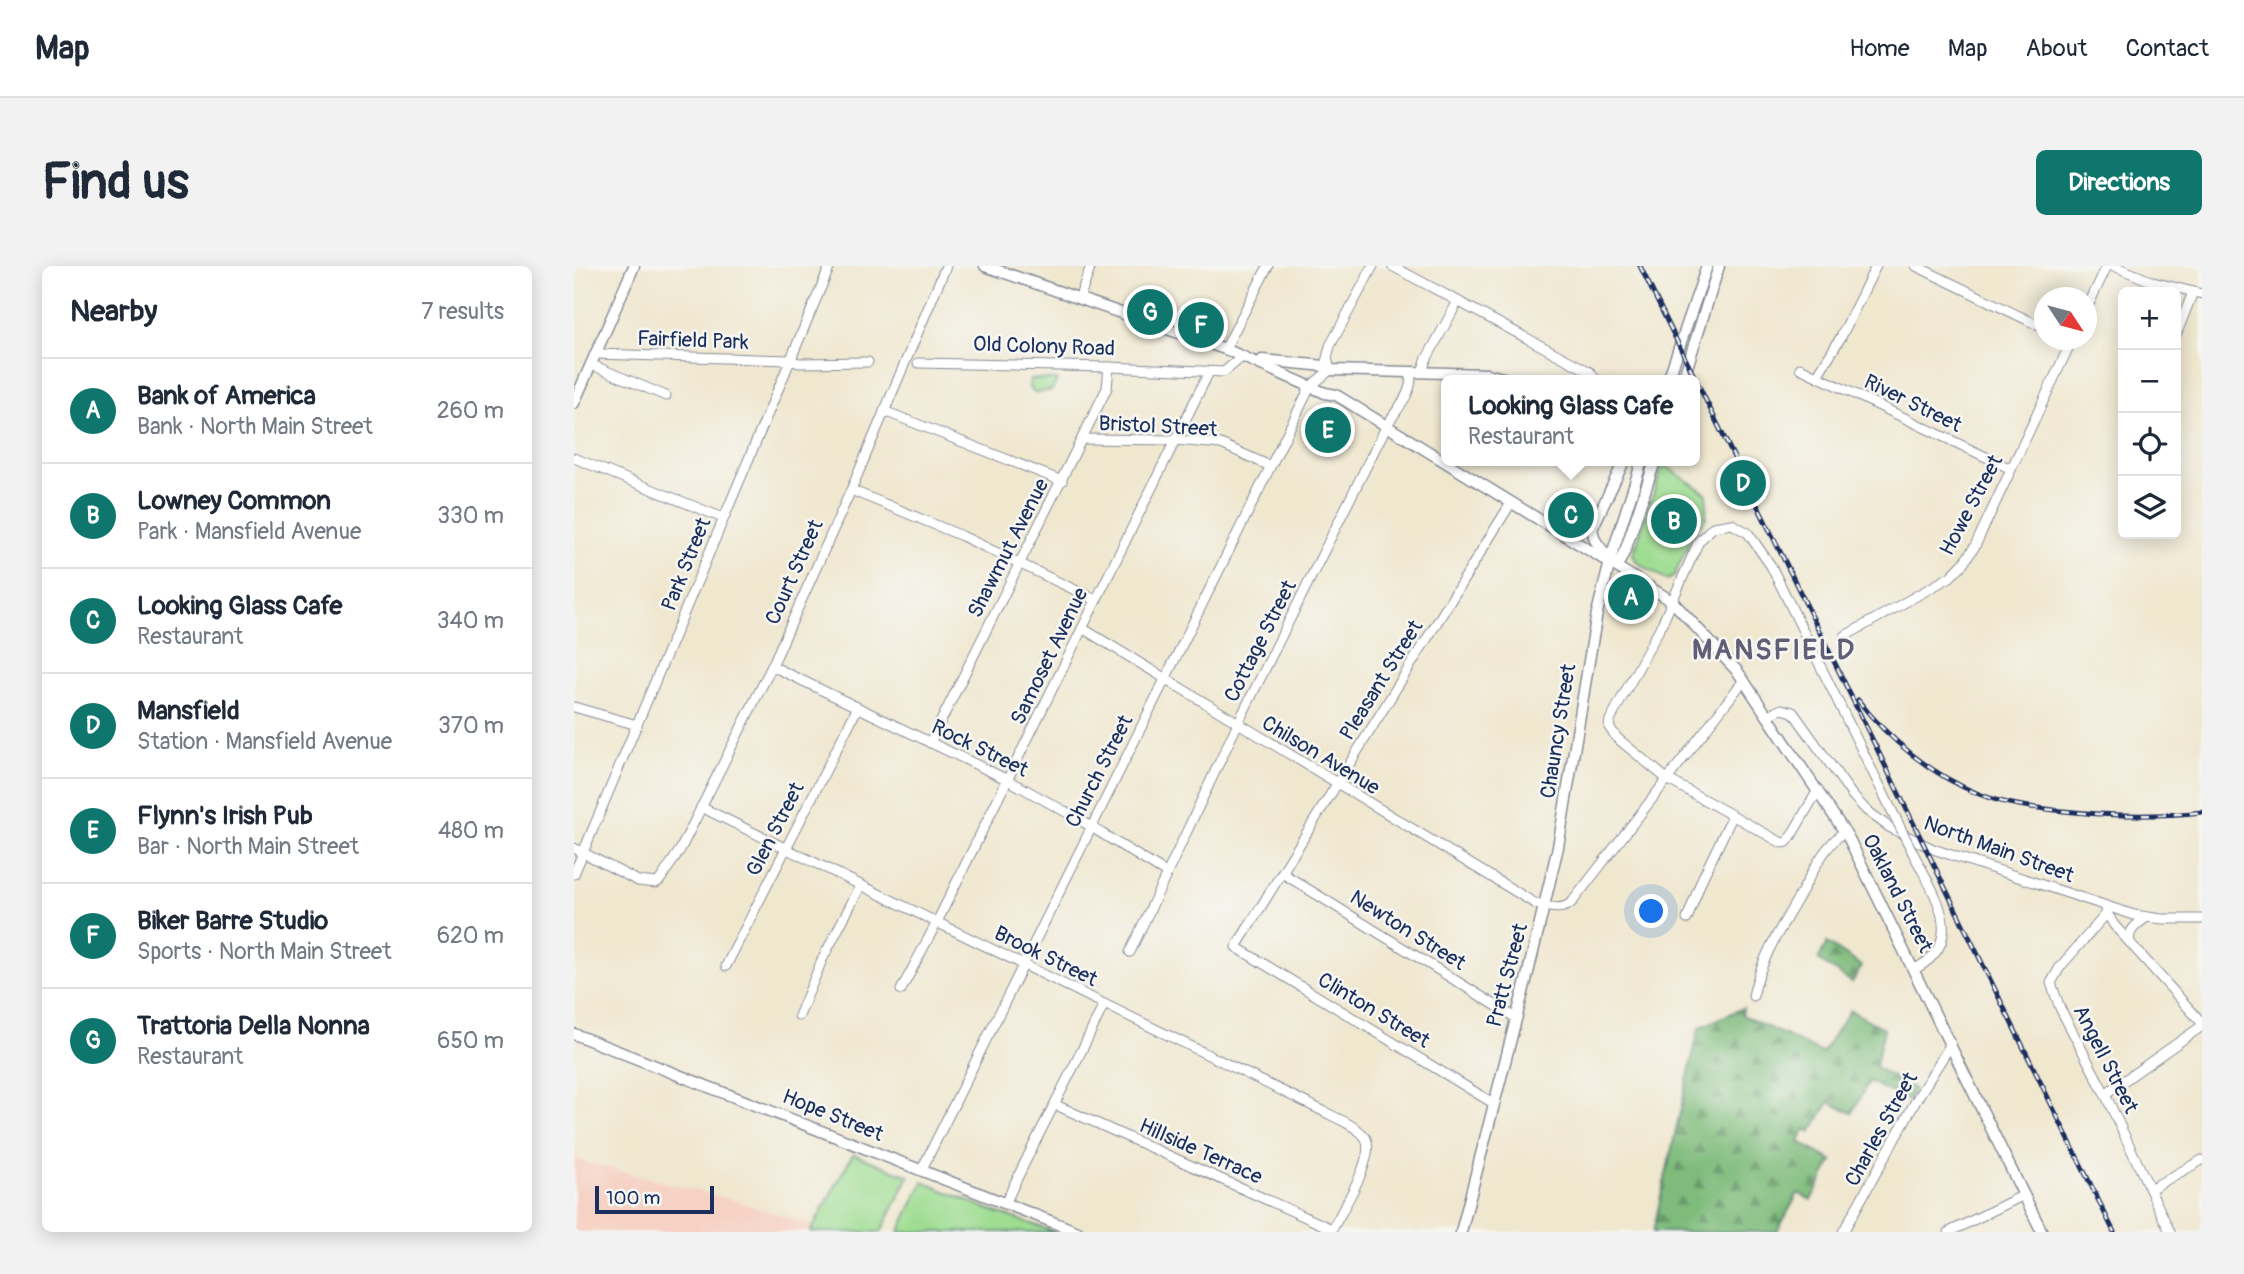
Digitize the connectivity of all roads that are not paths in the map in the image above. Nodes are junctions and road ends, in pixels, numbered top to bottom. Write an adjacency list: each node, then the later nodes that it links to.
1 (635, 266): 24 (main road)
2 (830, 266): 25 (street, Park Street)
3 (946, 266): 43 (street, Court Street)
4 (985, 266): 17 (main road)
5 (1090, 266): 17 (street)
6 (1268, 266): 21 (street)
7 (1373, 266): 30 (street)
8 (1392, 266): 18 (street)
9 (1707, 266): 36 (main road)
10 (1719, 266): 37 (main road)
11 (1877, 266): 38 (street)
12 (1916, 266): 19 (street)
13 (2107, 266): 15 (street)
14 (2115, 266): 16 (street)
15 (2097, 288)
16 (2197, 293): 20 (street)
17 (1079, 299): 21 (main road)
18 (1458, 301): 33 (street); 35 (street)
19 (2034, 323)
20 (2181, 325)
21 (1225, 349): 23 (main road)
22 (2066, 350): 54 (street, Howe Street)
23 (1243, 356): 30 (main road); 31 (street); 39 (main road)
24 (594, 359): 25 (street, Fairfield Park); 41 (street); 42 (main road)
25 (790, 360): 26 (street); 58 (street, Park Street)
26 (868, 362)
27 (918, 363): 28 (street, Old Colony Road)
28 (1109, 367): 31 (street, Old Colony Road); 45 (street, Shawmut Avenue)
29 (1800, 368): 38 (street, River Street)
30 (1330, 370): 32 (main road); 39 (street); 40 (main road)
31 (1209, 372): 46 (street, Samoset Avenue)
32 (1410, 372): 33 (main road); 44 (street, Cottage Street)
33 (1422, 372): 34 (main road)
34 (1490, 375)
35 (1592, 375)
36 (1670, 375)
37 (1685, 375)
38 (1817, 376): 54 (street, River Street)
39 (1310, 387): 40 (main road); 49 (street, Church Street)
40 (1336, 395): 44 (main road)
41 (666, 396)
42 (574, 403)
43 (884, 411): 55 (street); 56 (street, Court Street)
44 (1387, 425): 48 (main road); 74 (street, Cottage Street)
45 (1083, 439): 46 (street, Bristol Street); 55 (street, Shawmut Avenue)
46 (1175, 440): 49 (street, Bristol Street); 63 (street, Samoset Avenue)
47 (574, 458): 58 (street)
48 (1441, 459)
49 (1270, 466): 68 (street, Church Street)
50 (1452, 466): 57 (main road)
51 (1622, 466): 59 (main road)
52 (1640, 466): 61 (main road, Chauncy Street)
53 (1653, 466): 61 (main road, Chauncy Street)
54 (2011, 469): 66 (street, Howe Street)
55 (1062, 481): 62 (street, Shawmut Avenue)
56 (851, 490): 62 (street); 67 (street, Court Street)
57 (1511, 503): 60 (main road); 78 (street, Pleasant Street)
58 (723, 519): 73 (street, Park Street)
59 (1592, 529): 60 (main road); 61 (main road)
60 (1559, 531): 61 (main road)
61 (1612, 563): 64 (main road); 90 (main road, Chauncy Street)
62 (1020, 564): 63 (street); 75 (street, Shawmut Avenue)
63 (1096, 600): 65 (street, Samoset Avenue)
64 (1672, 601): 69 (main road, Oakland Street); 76 (street); 101 (street, bridge)
65 (1082, 628): 68 (street, Chilson Avenue); 77 (street, Samoset Avenue)
66 (1845, 636)
67 (772, 666): 71 (street, Rock Street); 80 (street, Court Street)
68 (1165, 679): 74 (street, Chilson Avenue); 82 (street, Church Street)
69 (1744, 680): 72 (main road, Oakland Street); 76 (street, Pratt Street)
70 (574, 707): 73 (street)
71 (857, 709): 75 (street, Rock Street); 84 (street, Glen Street)
72 (1768, 715): 79 (main road, Oakland Street); 91 (street, North Main Street)
73 (637, 725): 85 (street, Park Street)
74 (1237, 725): 78 (street, Chilson Avenue); 86 (street, Cottage Street)
75 (930, 743): 77 (street, Rock Street)
76 (1667, 779): 81 (street); 90 (street, Pratt Street)
77 (1008, 780): 82 (street, Rock Street); 95 (street, Samoset Avenue)
78 (1337, 785): 87 (street, Pleasant Street); 90 (street, Chilson Avenue)
79 (1818, 790): 81 (street); 83 (main road, Oakland Street)
80 (701, 807): 84 (street, Brook Street); 85 (street, Court Street)
81 (1732, 817): 93 (street)
82 (1091, 828): 86 (street, Rock Street); 99 (street, Church Street)
83 (1844, 831): 101 (main road, Oakland Street); 103 (street)
84 (785, 848): 89 (street, Brook Street); 100 (street, Glen Street)
85 (579, 850): 88 (street, Park Street)
86 (1166, 873): 98 (street, Cottage Street)
87 (1282, 873): 97 (street, Pleasant Street); 106 (street, Newton Street)
88 (574, 874)
89 (861, 885): 95 (street, Brook Street); 105 (street)
90 (1545, 906): 106 (main road, Pratt Street)
91 (2106, 910): 92 (street); 96 (street); 110 (street, Angell Street)
92 (2147, 917): 94 (street); 96 (street)
93 (1687, 919)
94 (2202, 919)
95 (937, 922): 99 (street, Brook Street); 102 (street, Samoset Avenue)
96 (2130, 942): 107 (street)
97 (1237, 947): 111 (street, Clinton Street)
98 (1130, 952)
99 (1022, 963): 104 (street, Brook Street); 114 (street, Church Street)
100 (726, 966)
101 (1915, 969): 109 (main road, Oakland Street)
102 (901, 990)
103 (1753, 996)
104 (1104, 1004): 112 (street); 118 (street, Brook Street)
105 (799, 1016)
106 (1516, 1018): 111 (main road, Pratt Street)
107 (2202, 1025): 110 (street)
108 (574, 1034): 114 (main road, Hope Street)
109 (1951, 1044): 116 (main road, Oakland Street); 121 (street, Charles Street)
110 (2105, 1094): 115 (street, Angell Street)
111 (1493, 1103): 120 (main road, Pratt Street)
112 (1056, 1105): 117 (street); 118 (street, Hillside Terrace)
113 (2202, 1160): 115 (street)
114 (921, 1171): 117 (main road, Hope Street)
115 (2150, 1189): 124 (street, Angell Street)
116 (2024, 1195): 122 (street); 123 (main road, Oakland Street)
117 (1005, 1204): 119 (main road, Hope Street)
118 (1332, 1231)
119 (1078, 1232)
120 (1461, 1232)
121 (1843, 1232)
122 (1949, 1232)
123 (2042, 1232)
124 (2170, 1232)

